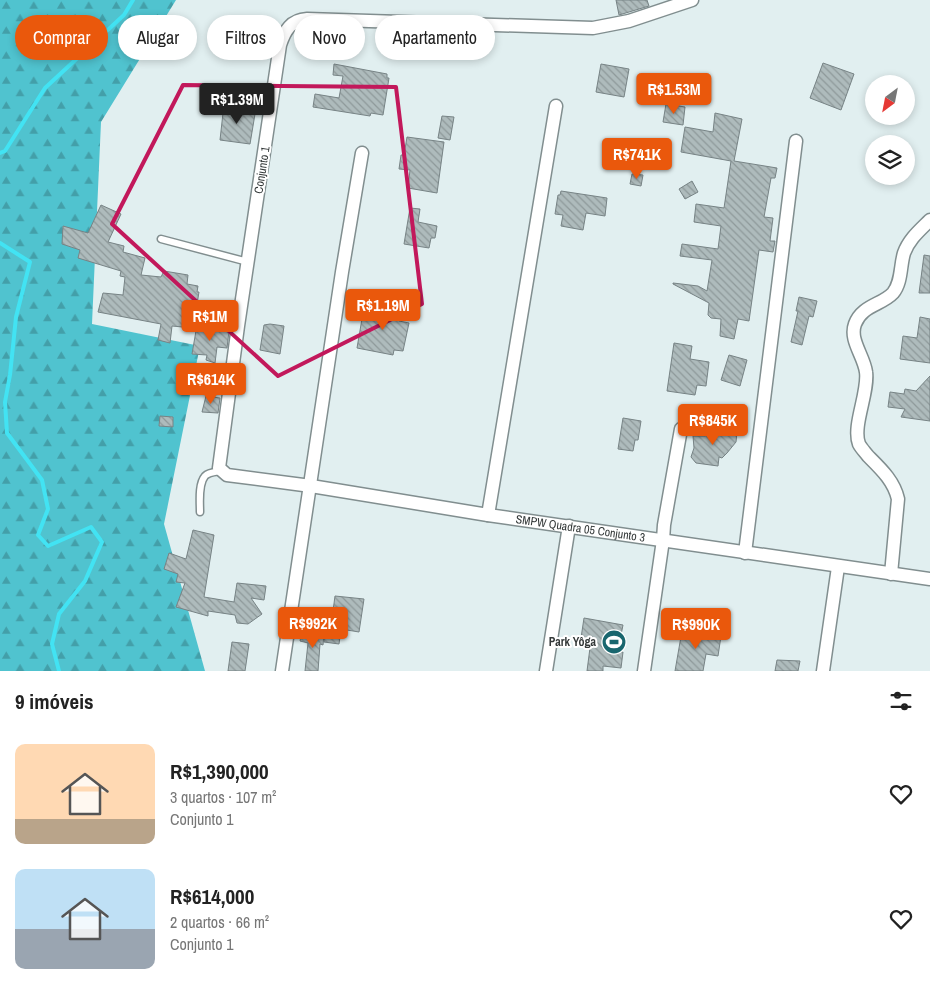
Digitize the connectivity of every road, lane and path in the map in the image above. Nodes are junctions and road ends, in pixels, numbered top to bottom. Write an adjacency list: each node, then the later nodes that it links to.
1 (692, 0): 7 (street, Conjunto 1)
2 (556, 106): 12 (street)
3 (796, 141): 15 (street)
4 (362, 153): 10 (street)
5 (930, 220): 17 (street)
6 (161, 238): 7 (lane)
7 (248, 262): 9 (street, Conjunto 1)
8 (681, 429): 14 (street)
9 (226, 473): 10 (street, SMPW Quadra 05 Conjunto 3); 11 (lane)
10 (311, 486): 12 (street, SMPW Quadra 05 Conjunto 3); 19 (street)
11 (200, 512)
12 (488, 515): 13 (street, SMPW Quadra 05 Conjunto 3)
13 (569, 526): 14 (street, SMPW Quadra 05 Conjunto 3); 20 (street)
14 (663, 540): 15 (street, SMPW Quadra 05 Conjunto 3); 21 (street)
15 (746, 553): 16 (street, SMPW Quadra 05 Conjunto 3)
16 (838, 567): 17 (street, SMPW Quadra 05 Conjunto 3); 22 (street)
17 (891, 574): 18 (street, SMPW Quadra 05 Conjunto 3)
18 (930, 579)
19 (282, 671)
20 (546, 671)
21 (644, 671)
22 (823, 671)

